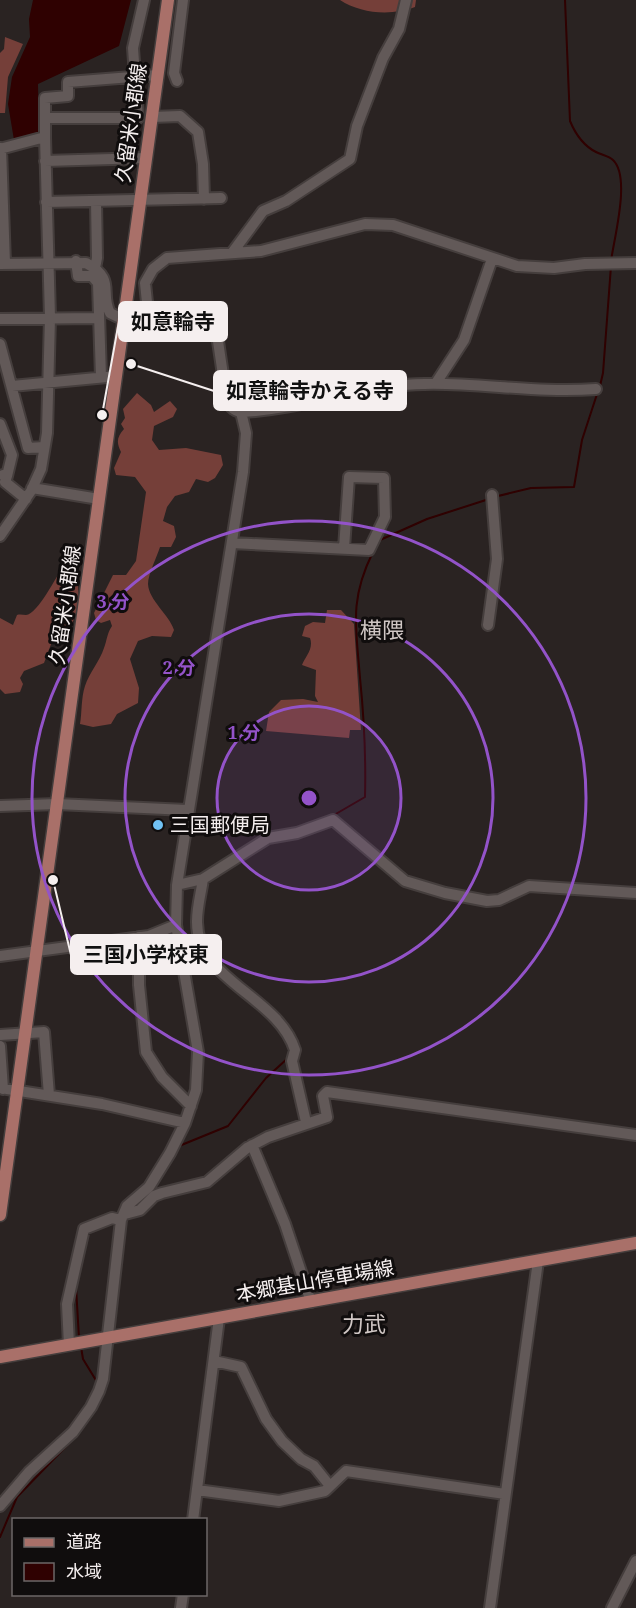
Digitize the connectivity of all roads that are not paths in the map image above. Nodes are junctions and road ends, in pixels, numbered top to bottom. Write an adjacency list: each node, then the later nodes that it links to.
1 (144, 0): 5 (street)
2 (168, 0): 6 (main road, 久留米小郡線)
3 (183, 0): 7 (street)
4 (406, 0): 19 (street)
5 (137, 75): 6 (street); 9 (street); 9 (street)
6 (157, 75): 8 (main road, 久留米小郡線)
7 (177, 81)
8 (152, 117): 12 (main road, 久留米小郡線); 14 (street)
9 (45, 118): 10 (street)
10 (45, 137): 11 (street); 13 (street)
11 (1, 148): 24 (street)
12 (146, 158): 13 (street); 16 (main road, 久留米小郡線)
13 (45, 161): 18 (street)
14 (204, 198): 15 (street); 16 (street)
15 (221, 198)
16 (140, 200): 17 (street); 29 (main road, 久留米小郡線)
17 (96, 201): 18 (street); 25 (street)
18 (46, 202): 22 (street)
19 (232, 253): 20 (street); 29 (street)
20 (492, 259): 23 (street); 35 (street)
21 (76, 261): 22 (street); 25 (street); 27 (street)
22 (48, 262): 24 (street); 26 (street)
23 (636, 263)
24 (3, 264)
25 (95, 268): 29 (street)
26 (50, 317): 27 (street); 28 (street); 34 (street)
27 (99, 318): 33 (street)
28 (0, 319)
29 (124, 320): 32 (main road, 久留米小郡線)
30 (215, 321): 38 (street)
31 (0, 344): 36 (street)
32 (116, 376): 33 (street); 45 (main road, 久留米小郡線)
33 (101, 377): 34 (street)
34 (50, 383): 36 (street); 40 (street)
35 (436, 383): 37 (street); 38 (street)
36 (12, 386): 40 (street)
37 (596, 389)
38 (241, 412): 47 (street)
39 (0, 423): 41 (street)
40 (44, 447): 42 (street)
41 (3, 475): 44 (street)
42 (32, 488): 44 (street); 45 (street)
43 (492, 495): 49 (street)
44 (26, 499): 46 (street)
45 (99, 499): 50 (main road, 久留米小郡線)
46 (0, 536)
47 (232, 543): 48 (street); 52 (street)
48 (344, 548): 48 (street)
49 (488, 626)
50 (57, 804): 51 (street); 52 (street); 58 (main road, 久留米小郡線)
51 (0, 806)
52 (187, 810): 54 (street)
53 (203, 879): 54 (street); 55 (street); 67 (street)
54 (177, 885): 56 (street)
55 (636, 892)
56 (176, 925): 57 (street); 66 (street)
57 (139, 937): 58 (street); 66 (street)
58 (36, 952): 59 (street); 60 (main road, 久留米小郡線)
59 (0, 956)
60 (25, 1033): 61 (street); 64 (main road, 久留米小郡線); 65 (street)
61 (0, 1035)
62 (0, 1046): 63 (street)
63 (2, 1088): 64 (street)
64 (16, 1091): 65 (street); 71 (main road, 久留米小郡線)
65 (49, 1095): 68 (street)
66 (191, 1106): 68 (street)
67 (306, 1122): 69 (street); 70 (street)
68 (185, 1123): 73 (street)
69 (636, 1135)
70 (252, 1145): 73 (street); 76 (street)
71 (1, 1197): 72 (main road, 久留米小郡線)
72 (0, 1215)
73 (123, 1217): 78 (street); 79 (street)
74 (636, 1243): 75 (main road, 本郷基山停車場線)
75 (538, 1261): 76 (main road, 本郷基山停車場線); 84 (street)
76 (310, 1302): 77 (main road, 本郷基山停車場線)
77 (219, 1318): 78 (main road, 本郷基山停車場線); 81 (street)
78 (106, 1339): 79 (main road, 本郷基山停車場線); 85 (street)
79 (69, 1346): 80 (main road, 本郷基山停車場線)
80 (0, 1358)
81 (214, 1361): 82 (street); 83 (street)
82 (330, 1486): 83 (street); 84 (street)
83 (197, 1490): 86 (street)
84 (505, 1494): 88 (street)
85 (0, 1506)
86 (193, 1518)
87 (636, 1561): 89 (street)
88 (490, 1608)
89 (612, 1608)

